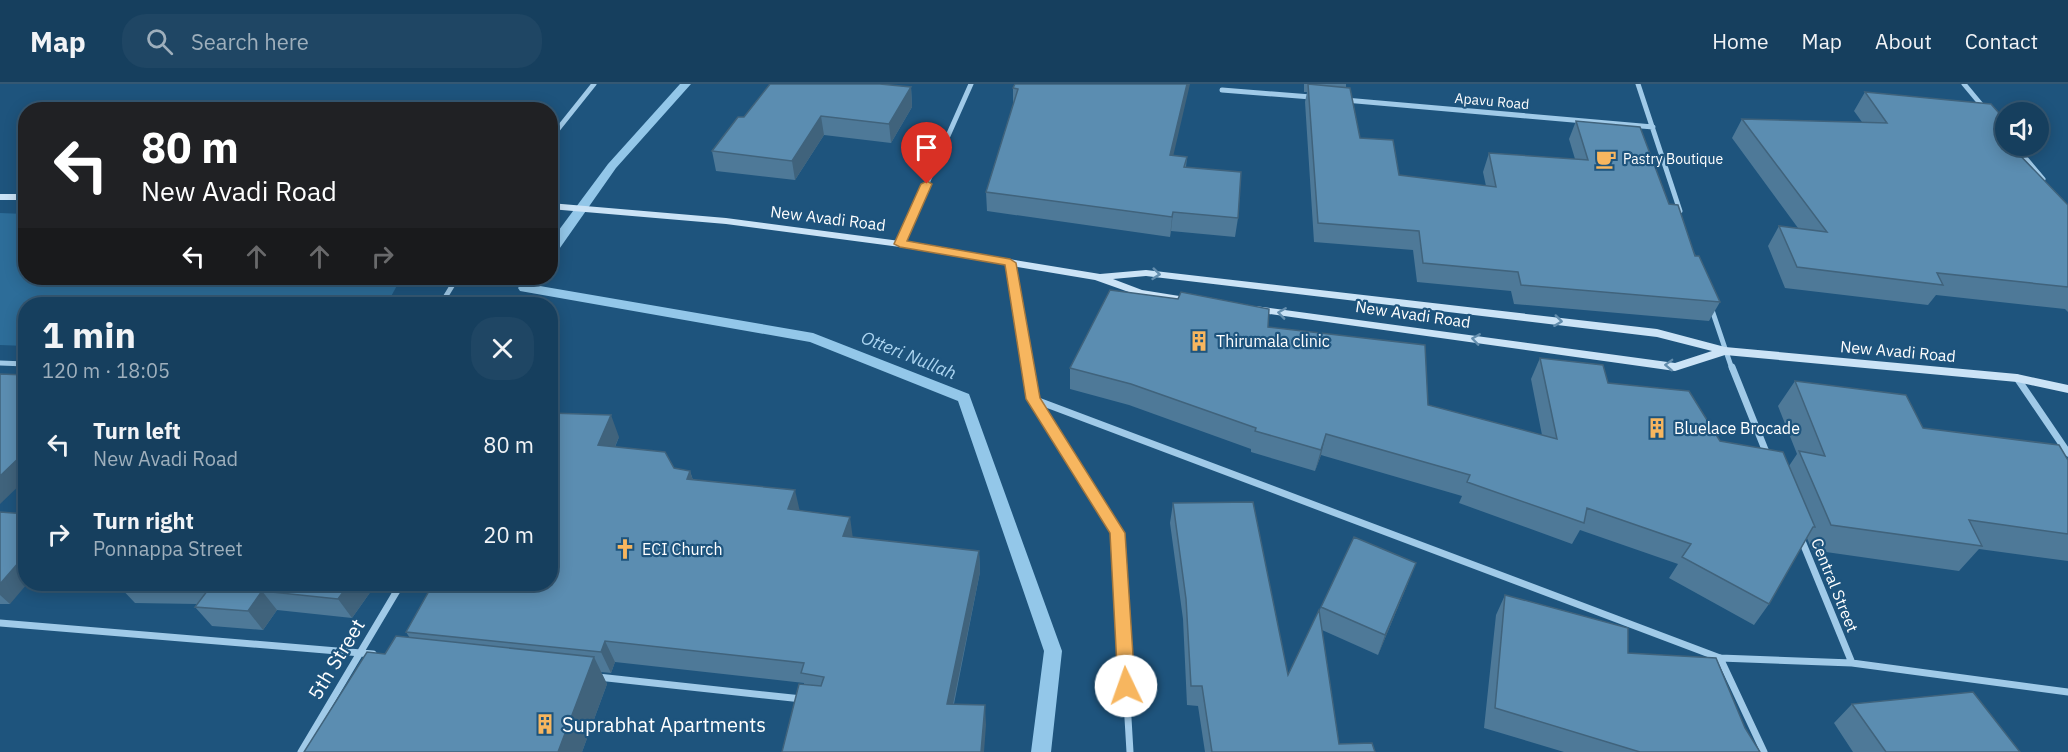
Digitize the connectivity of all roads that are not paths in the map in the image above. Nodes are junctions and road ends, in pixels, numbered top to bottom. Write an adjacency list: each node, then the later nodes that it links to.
1 (594, 84): 10 (street)
2 (971, 84): 17 (street)
3 (1638, 84): 9 (street)
4 (1964, 84): 8 (street)
5 (1222, 90): 6 (street)
6 (1315, 98)
7 (1339, 100): 9 (street, Apavu Road)
8 (1992, 118)
9 (1653, 127): 16 (street)
10 (558, 129)
11 (2023, 156): 12 (street)
12 (2045, 182)
13 (0, 197): 14 (main road)
14 (18, 197)
15 (558, 207): 17 (main road, New Avadi Road)
16 (1682, 217)
17 (900, 244): 18 (main road, New Avadi Road)
18 (1010, 263): 19 (main road, New Avadi Road); 28 (street)
19 (1097, 277): 21 (main road, New Avadi Road); 23 (main road, New Avadi Road, one-way to 23)
20 (1707, 295): 23 (street)
21 (1211, 303)
22 (1247, 308): 23 (main road, New Avadi Road, one-way to 22)
23 (1725, 351): 26 (main road, New Avadi Road); 30 (street)
24 (0, 363): 25 (street)
25 (18, 364)
26 (2017, 378): 27 (main road, New Avadi Road); 29 (street)
27 (2068, 389)
28 (1033, 399): 36 (street); 42 (street)
29 (2068, 453)
30 (1773, 469)
31 (1795, 523): 37 (street, Central Street)
32 (397, 591): 34 (street, 5th Street)
33 (0, 623): 34 (street)
34 (359, 652): 35 (street); 41 (street, 5th Street)
35 (383, 655)
36 (1720, 658): 37 (street); 43 (street)
37 (1852, 663): 39 (street)
38 (585, 676): 40 (street)
39 (2068, 692)
40 (812, 700)
41 (301, 752)
42 (1130, 752)
43 (1764, 752)

